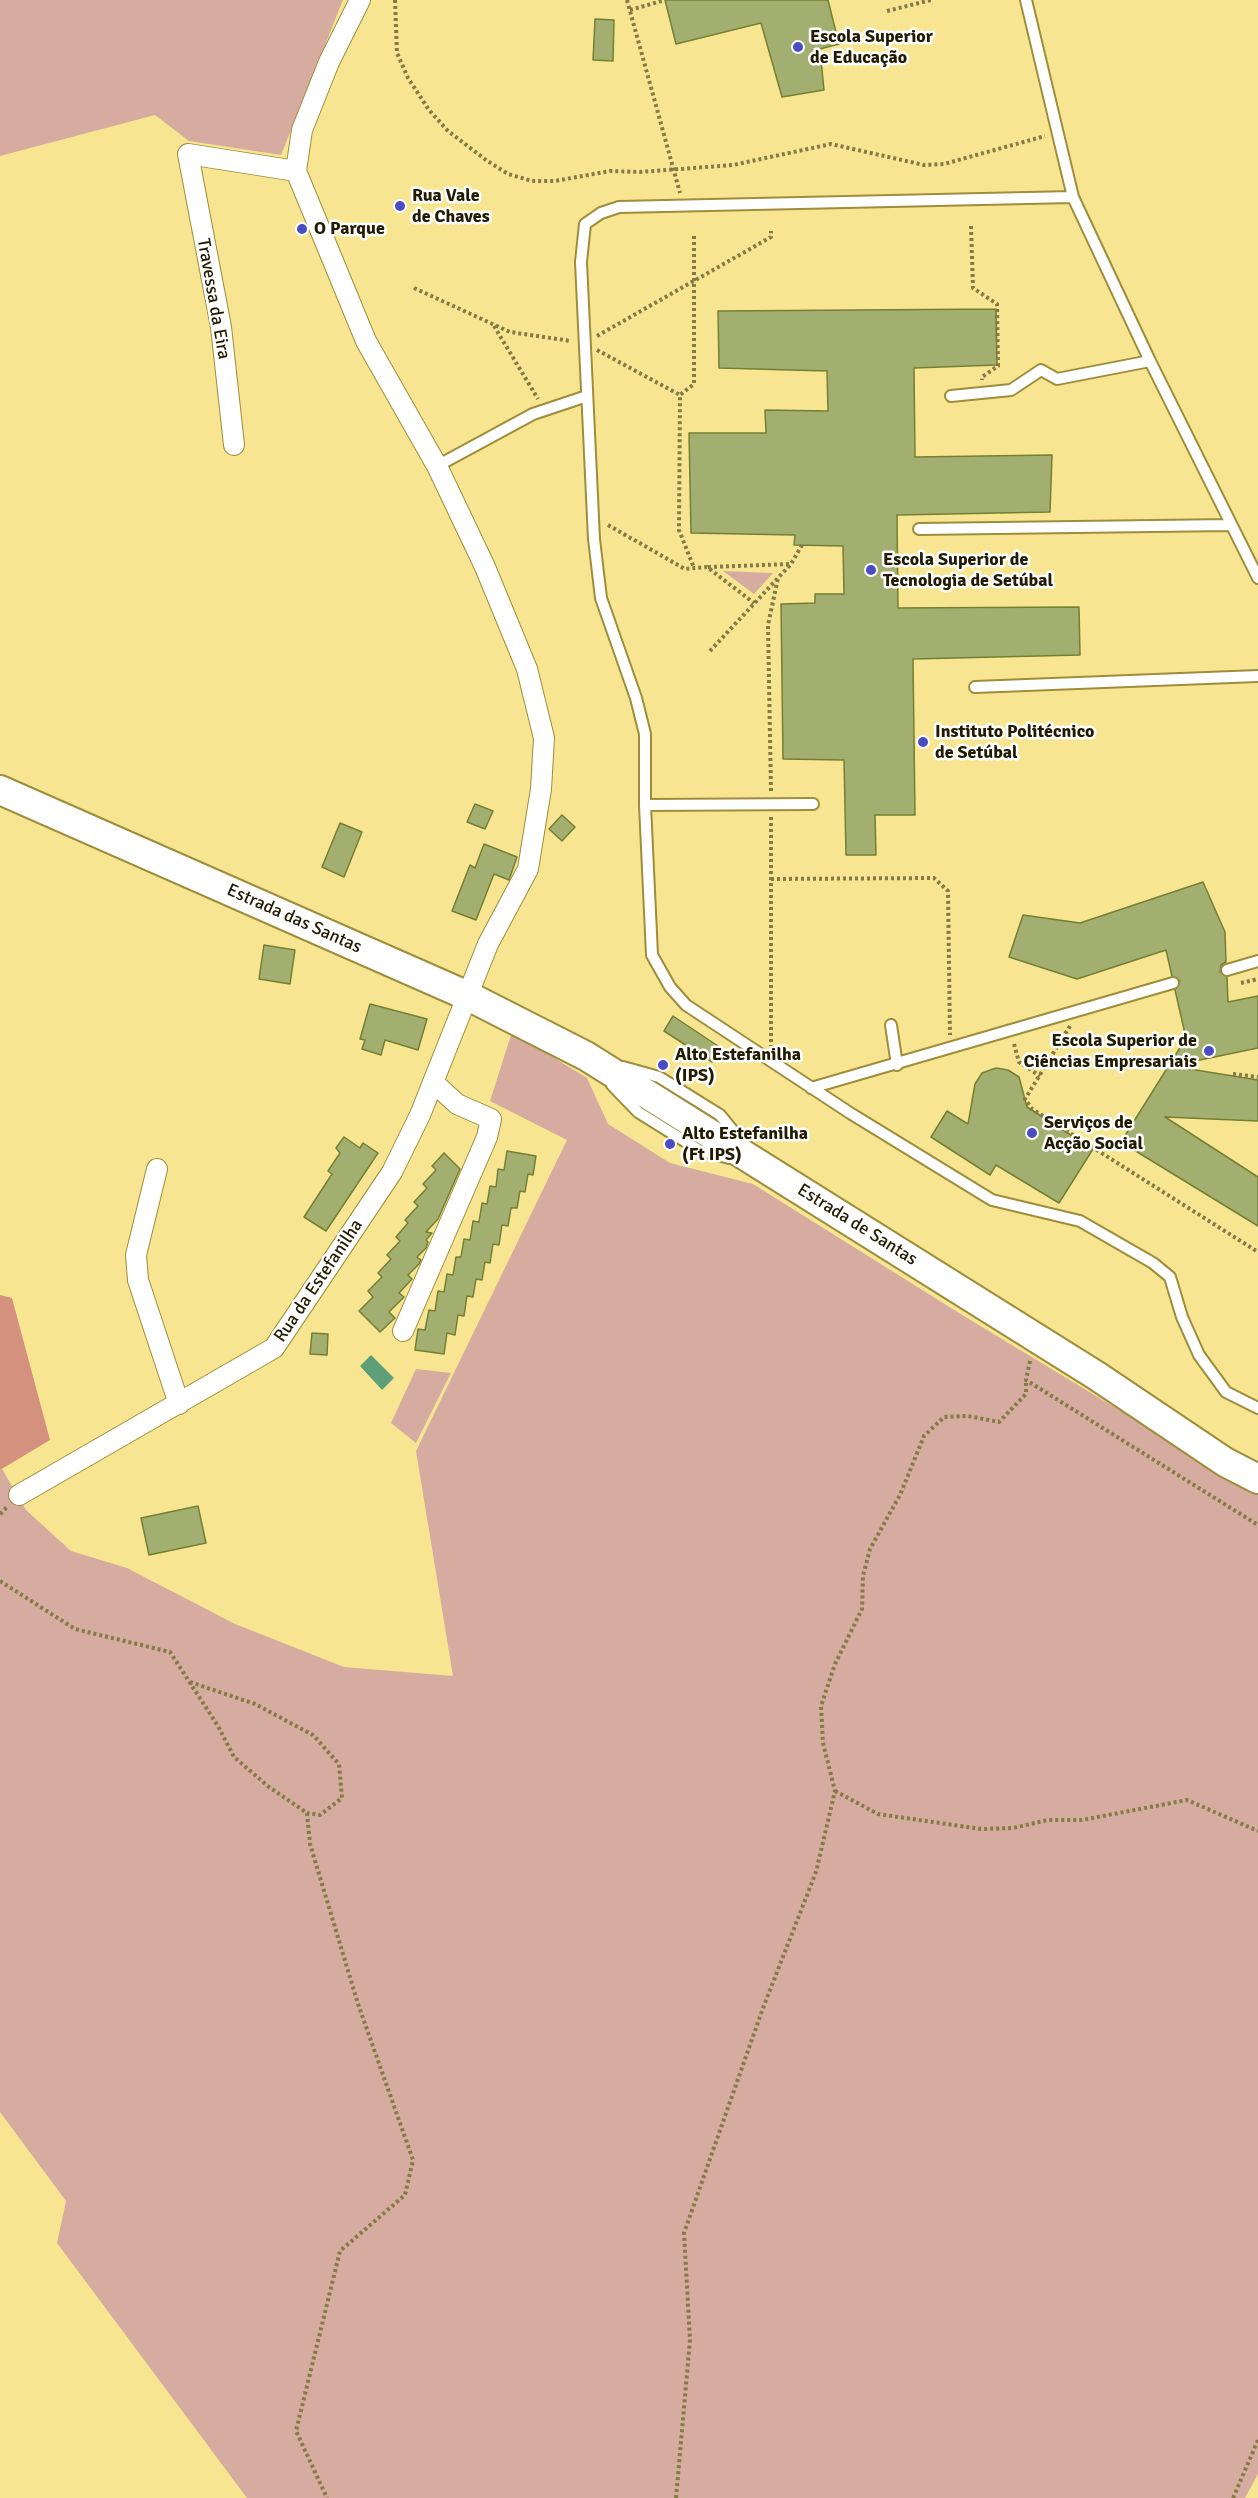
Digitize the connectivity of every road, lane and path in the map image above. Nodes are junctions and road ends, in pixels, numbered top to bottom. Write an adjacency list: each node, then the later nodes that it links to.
1 (360, 0): 11 (street)
2 (395, 0): 10 (path)
3 (627, 0): 7 (path)
4 (665, 0): 7 (path)
5 (931, 0): 8 (path)
6 (1026, 0): 9 (lane)
7 (630, 10): 10 (path)
8 (887, 11)
9 (1057, 132): 10 (path); 12 (lane)
10 (673, 170): 13 (path)
11 (296, 171): 27 (street, Travessa da Eira); 28 (street)
12 (1072, 197): 13 (lane); 21 (lane)
13 (684, 207): 20 (lane)
14 (971, 226): 22 (path)
15 (771, 231): 17 (path)
16 (694, 236): 17 (path)
17 (694, 281): 20 (path); 23 (path)
18 (414, 288): 19 (path)
19 (494, 325): 20 (path); 26 (path)
20 (585, 344): 23 (path); 24 (lane)
21 (1150, 361): 22 (lane); 30 (lane)
22 (983, 393): 25 (lane)
23 (680, 394): 35 (path)
24 (587, 396): 26 (lane); 29 (lane)
25 (951, 396)
26 (544, 410): 28 (lane)
27 (234, 445)
28 (437, 466): 50 (street)
29 (593, 516): 35 (path); 45 (lane)
30 (1231, 525): 31 (lane); 37 (lane)
31 (919, 529)
32 (802, 545): 33 (path)
33 (791, 564): 34 (path); 36 (path)
34 (707, 567): 35 (path); 38 (path)
35 (694, 568)
36 (778, 578): 38 (path); 43 (path)
37 (1258, 578)
38 (754, 603): 39 (path)
39 (710, 651)
40 (1258, 676): 41 (lane)
41 (975, 687)
42 (0, 790): 50 (main road, Estrada das Santas)
43 (771, 803): 44 (lane); 45 (lane); 46 (path)
44 (813, 804)
45 (645, 805): 56 (lane)
46 (771, 879): 54 (path); 56 (path)
47 (1258, 961): 48 (lane)
48 (1227, 970)
49 (1173, 983): 51 (lane)
50 (468, 996): 55 (main road, Estrada das Santas); 61 (street, Rua da Estefanilha)
51 (1067, 1015): 53 (lane); 59 (path)
52 (891, 1025): 57 (lane)
53 (1011, 1031): 54 (lane); 59 (path)
54 (950, 1049): 57 (lane)
55 (585, 1056): 66 (main road, Estrada de Santas)
56 (771, 1061): 62 (lane)
57 (897, 1065): 62 (lane)
58 (1233, 1074): 60 (path)
59 (1040, 1076): 64 (path)
60 (1258, 1077)
61 (433, 1082): 65 (street); 69 (street, Rua da Estefanilha)
62 (811, 1088): 70 (lane)
63 (157, 1169): 69 (street)
64 (1258, 1252)
65 (402, 1330)
66 (1036, 1338): 67 (main road, Estrada de Santas); 68 (path)
67 (1097, 1376): 71 (main road, Estrada de Santas); 72 (main road, Estrada de Santas)
68 (1026, 1380): 74 (path); 77 (path)
69 (179, 1404): 73 (street, Rua da Estefanilha)
70 (1258, 1408)
71 (1258, 1457)
72 (1258, 1479)
73 (19, 1495)
74 (1258, 1525)
75 (0, 1581): 76 (path)
76 (190, 1682): 78 (path); 78 (path)
77 (835, 1791): 79 (path); 82 (path)
78 (307, 1813): 81 (path)
79 (1258, 1831)
80 (1258, 2440): 83 (path)
81 (327, 2498)
82 (675, 2498)
83 (1233, 2498)

